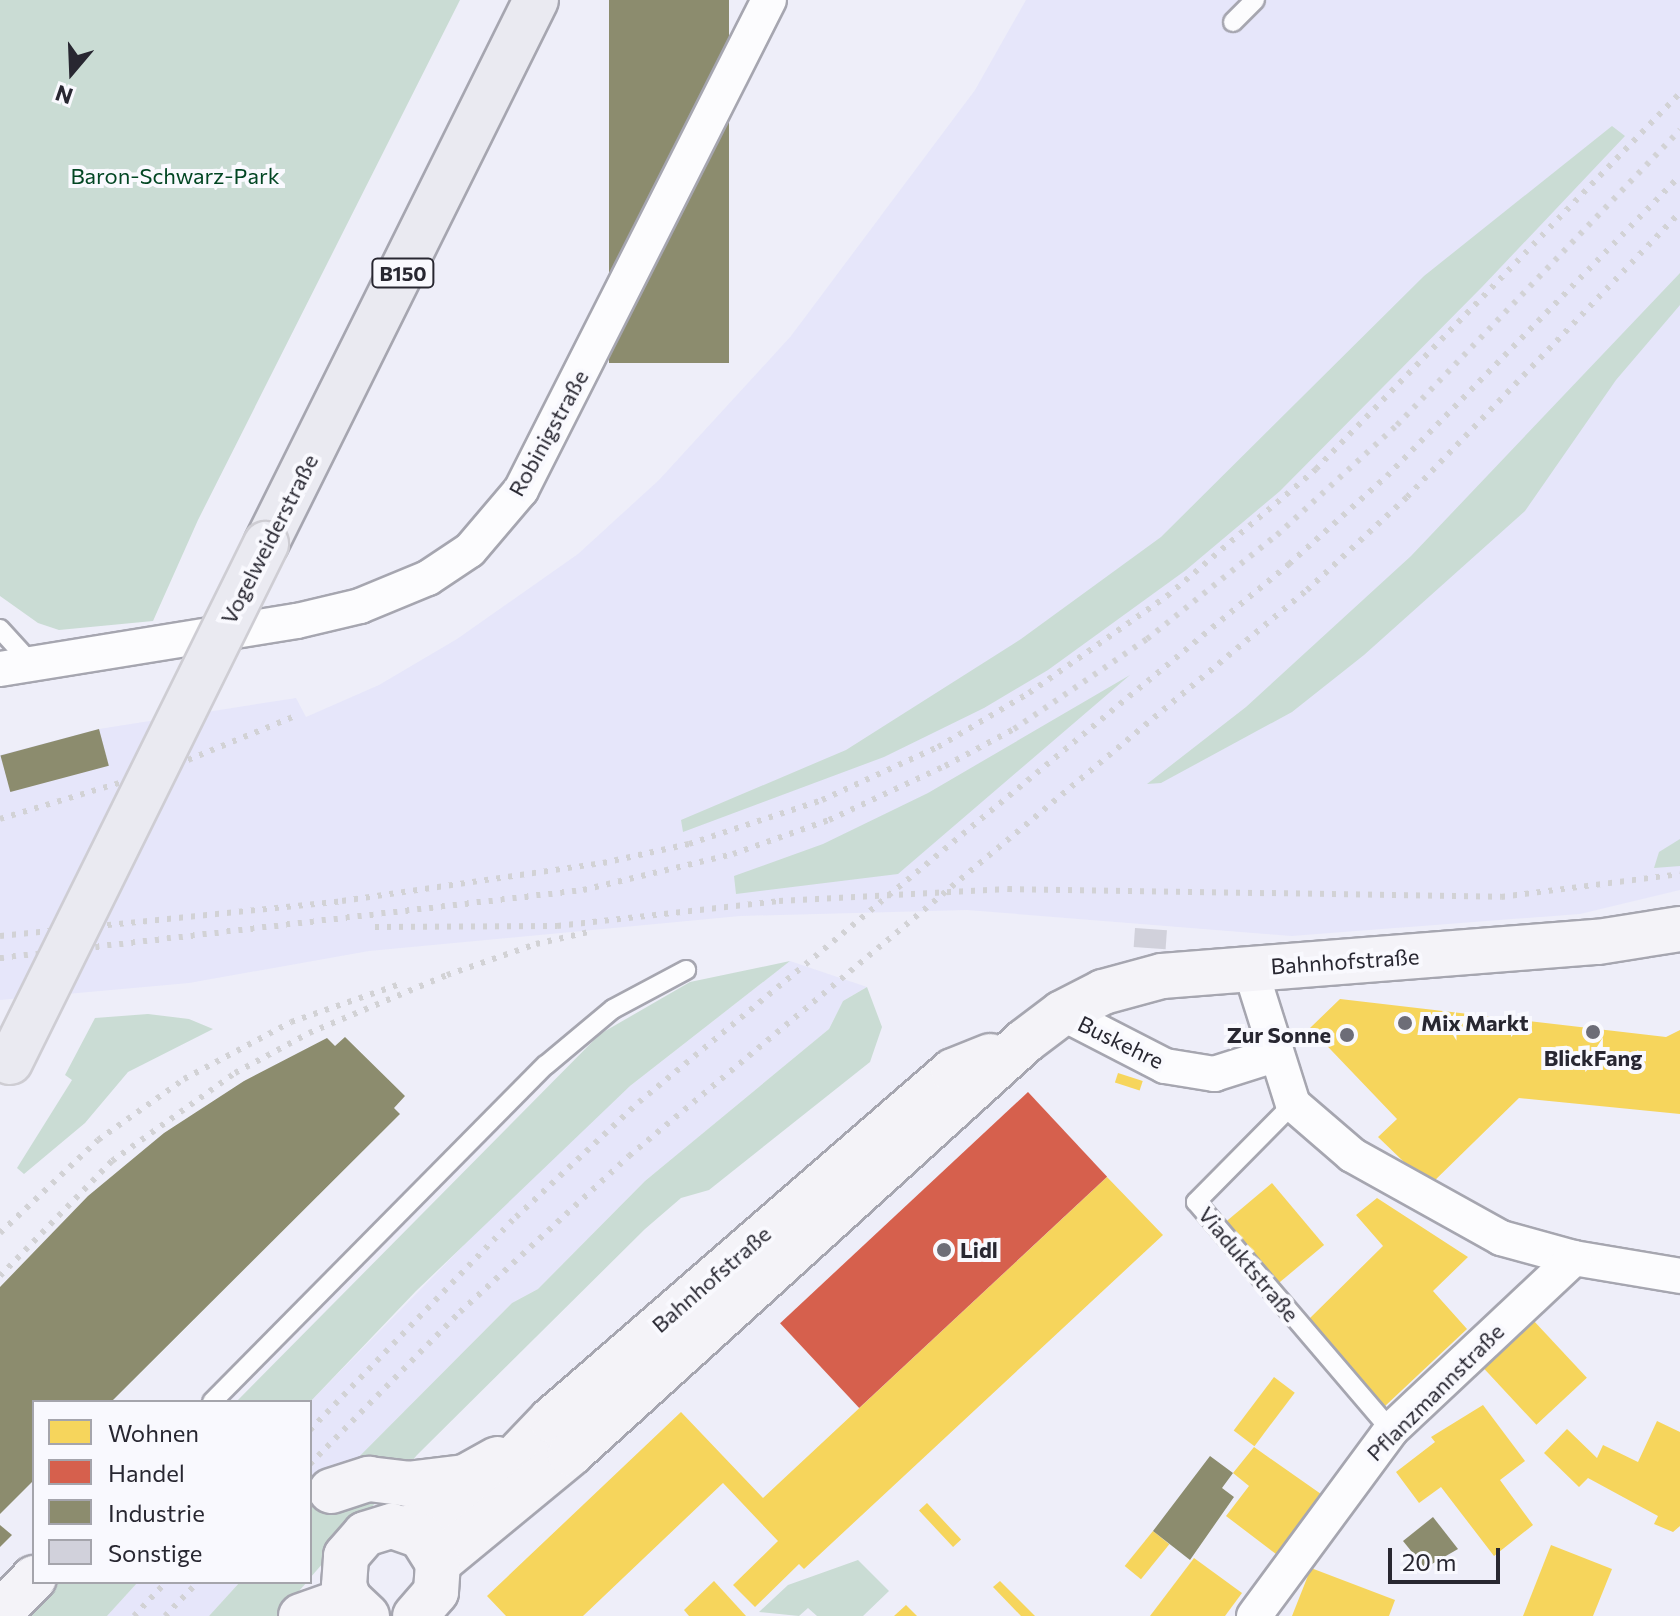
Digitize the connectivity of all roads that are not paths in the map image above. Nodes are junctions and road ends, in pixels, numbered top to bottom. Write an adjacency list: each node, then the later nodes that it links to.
1 (536, 0): 13 (main road, Vogelweiderstraße / B150, bridge)
2 (769, 0): 6 (street, Robinigstraße)
3 (1255, 0): 4 (lane)
4 (1233, 22)
5 (0, 629): 6 (lane)
6 (16, 666)
7 (1680, 929): 8 (main road, Bahnhofstraße)
8 (1250, 968): 10 (main road, Bahnhofstraße); 12 (street)
9 (686, 970): 17 (lane)
10 (1062, 1013): 11 (main road, Bahnhofstraße); 12 (street, Buskehre)
11 (1025, 1041): 19 (main road, Bahnhofstraße); 21 (main road, Bahnhofstraße)
12 (1274, 1055): 14 (street)
13 (5, 1070)
14 (1293, 1104): 15 (street); 18 (lane, Viaduktstraße)
15 (1574, 1258): 16 (street); 18 (street, Pflanzmannstraße)
16 (1680, 1276)
17 (214, 1400)
18 (1391, 1430): 27 (street, Pflanzmannstraße)
19 (520, 1447): 20 (main road, Bahnhofstraße); 20 (main road)
20 (392, 1528): 21 (main road); 23 (main road, Bahnhofstraße)
21 (438, 1563): 26 (main road)
22 (32, 1580): 24 (main road)
23 (358, 1608): 25 (main road, Bahnhofstraße)
24 (0, 1613)
25 (301, 1616)
26 (415, 1616)
27 (1254, 1616)

